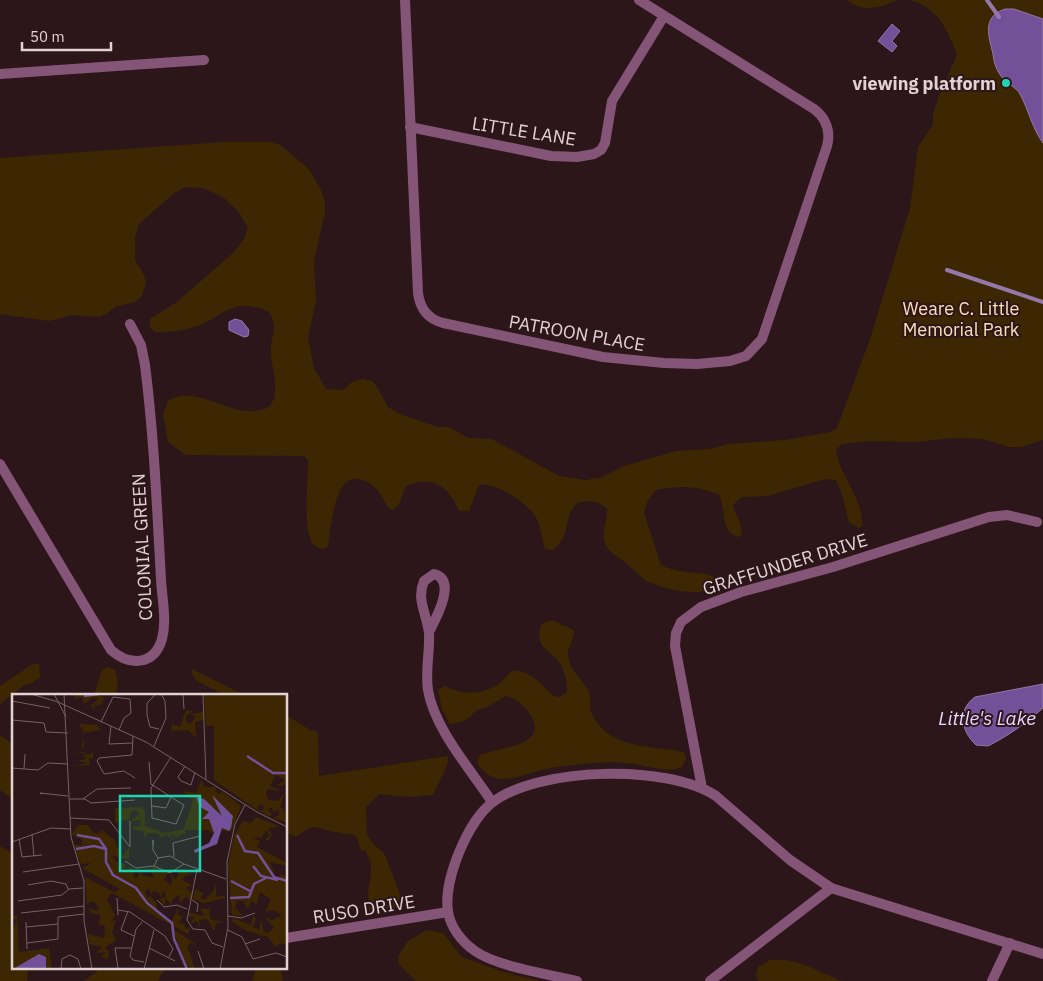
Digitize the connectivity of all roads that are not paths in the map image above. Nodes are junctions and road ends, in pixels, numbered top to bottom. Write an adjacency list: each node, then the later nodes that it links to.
1 (405, 0): 6 (street, PATROON PLACE)
2 (639, 0): 3 (street, PATROON PLACE)
3 (664, 16): 6 (street, LITTLE LANE); 6 (street, PATROON PLACE)
4 (204, 60): 5 (street)
5 (0, 74)
6 (410, 127)
7 (130, 324): 8 (street, COLONIAL GREEN)
8 (0, 464)
9 (1037, 522): 11 (street, GRAFFUNDER DRIVE)
10 (429, 632): 10 (street); 12 (street)
11 (702, 788): 12 (street); 13 (street)
12 (492, 802): 14 (street)
13 (831, 888): 16 (street); 19 (street)
14 (448, 912): 15 (street, RUSO DRIVE); 18 (street)
15 (288, 938)
16 (1010, 943): 17 (street); 20 (street)
17 (1043, 954)
18 (577, 981)
19 (710, 981)
20 (992, 981)

